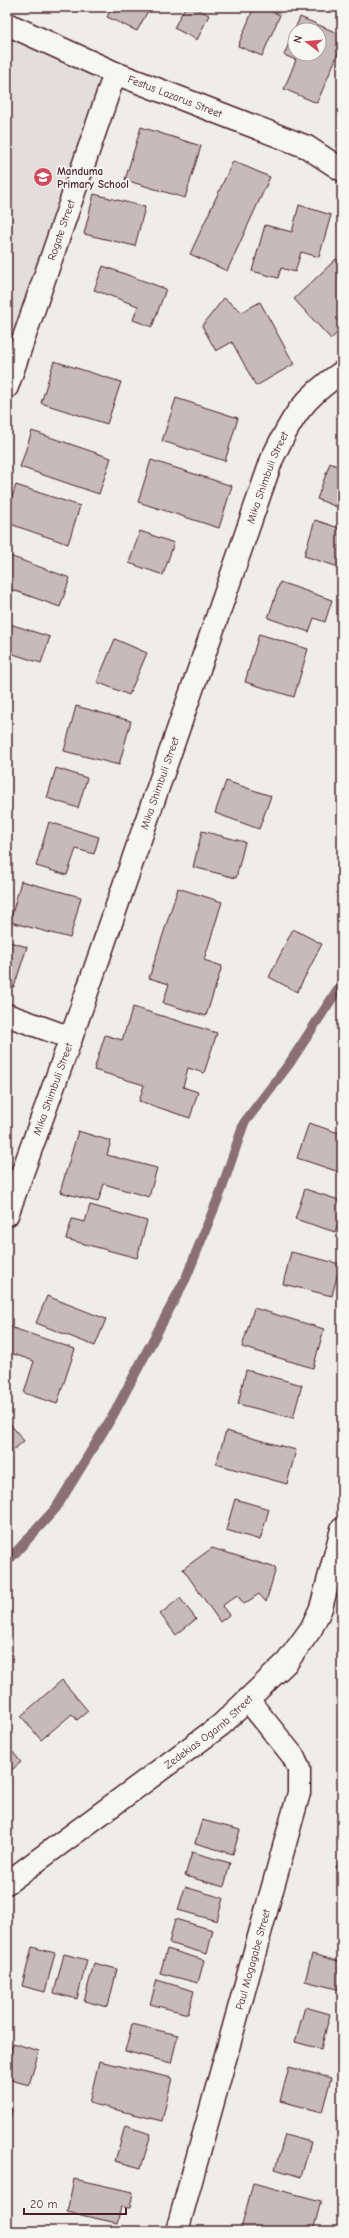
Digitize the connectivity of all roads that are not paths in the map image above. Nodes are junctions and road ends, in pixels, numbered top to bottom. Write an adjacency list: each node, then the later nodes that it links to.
1 (7, 24): 2 (street, Festus Lazarus Street)
2 (115, 73): 3 (street, Festus Lazarus Street); 5 (street, Rogate Street)
3 (342, 170)
4 (342, 372): 7 (street, Mika Shimbuli Street)
5 (7, 387)
6 (7, 1015): 7 (street)
7 (71, 1038): 8 (street, Mika Shimbuli Street)
8 (7, 1215)
9 (342, 1529): 10 (street, Zedekias Ogamb Street)
10 (248, 1700): 11 (street, Zedekias Ogamb Street); 12 (street, Paul Mogagabe Street)
11 (7, 1883)
12 (177, 2231)

